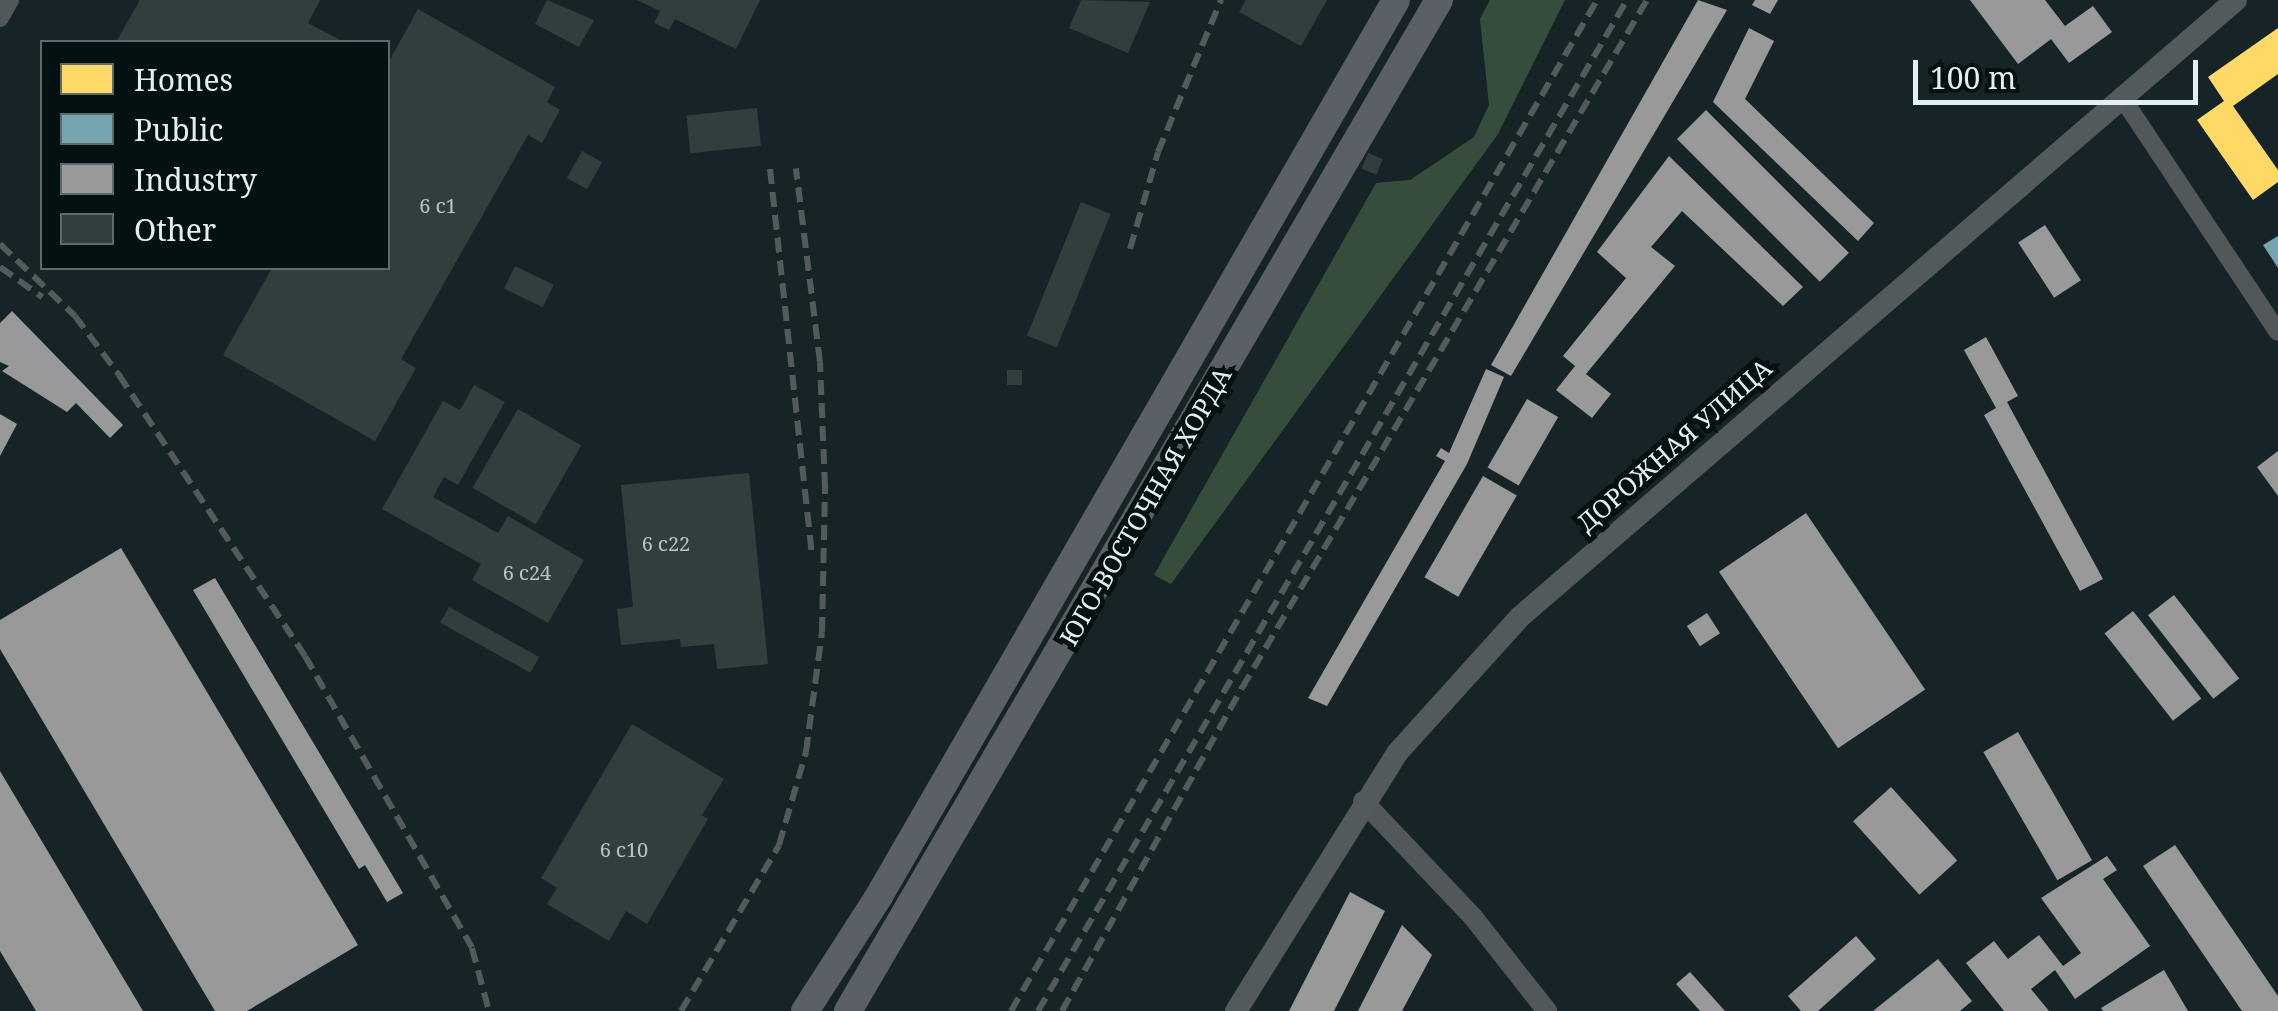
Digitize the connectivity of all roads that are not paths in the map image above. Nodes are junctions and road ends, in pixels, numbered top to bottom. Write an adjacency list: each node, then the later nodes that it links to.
1 (10, 0): 5 (street)
2 (1396, 0): 9 (main road, ЮГО-ВОСТОЧНАЯ ХОРДА)
3 (1439, 0): 10 (main road, ЮГО-ВОСТОЧНАЯ ХОРДА)
4 (2236, 0): 6 (main road, ДОРОЖНАЯ УЛИЦА)
5 (0, 18)
6 (2121, 96): 7 (street); 8 (main road, ДОРОЖНАЯ УЛИЦА)
7 (2278, 332)
8 (1364, 801): 11 (main road, ДОРОЖНАЯ УЛИЦА); 12 (street)
9 (805, 1011)
10 (848, 1011)
11 (1236, 1011)
12 (1547, 1011)

